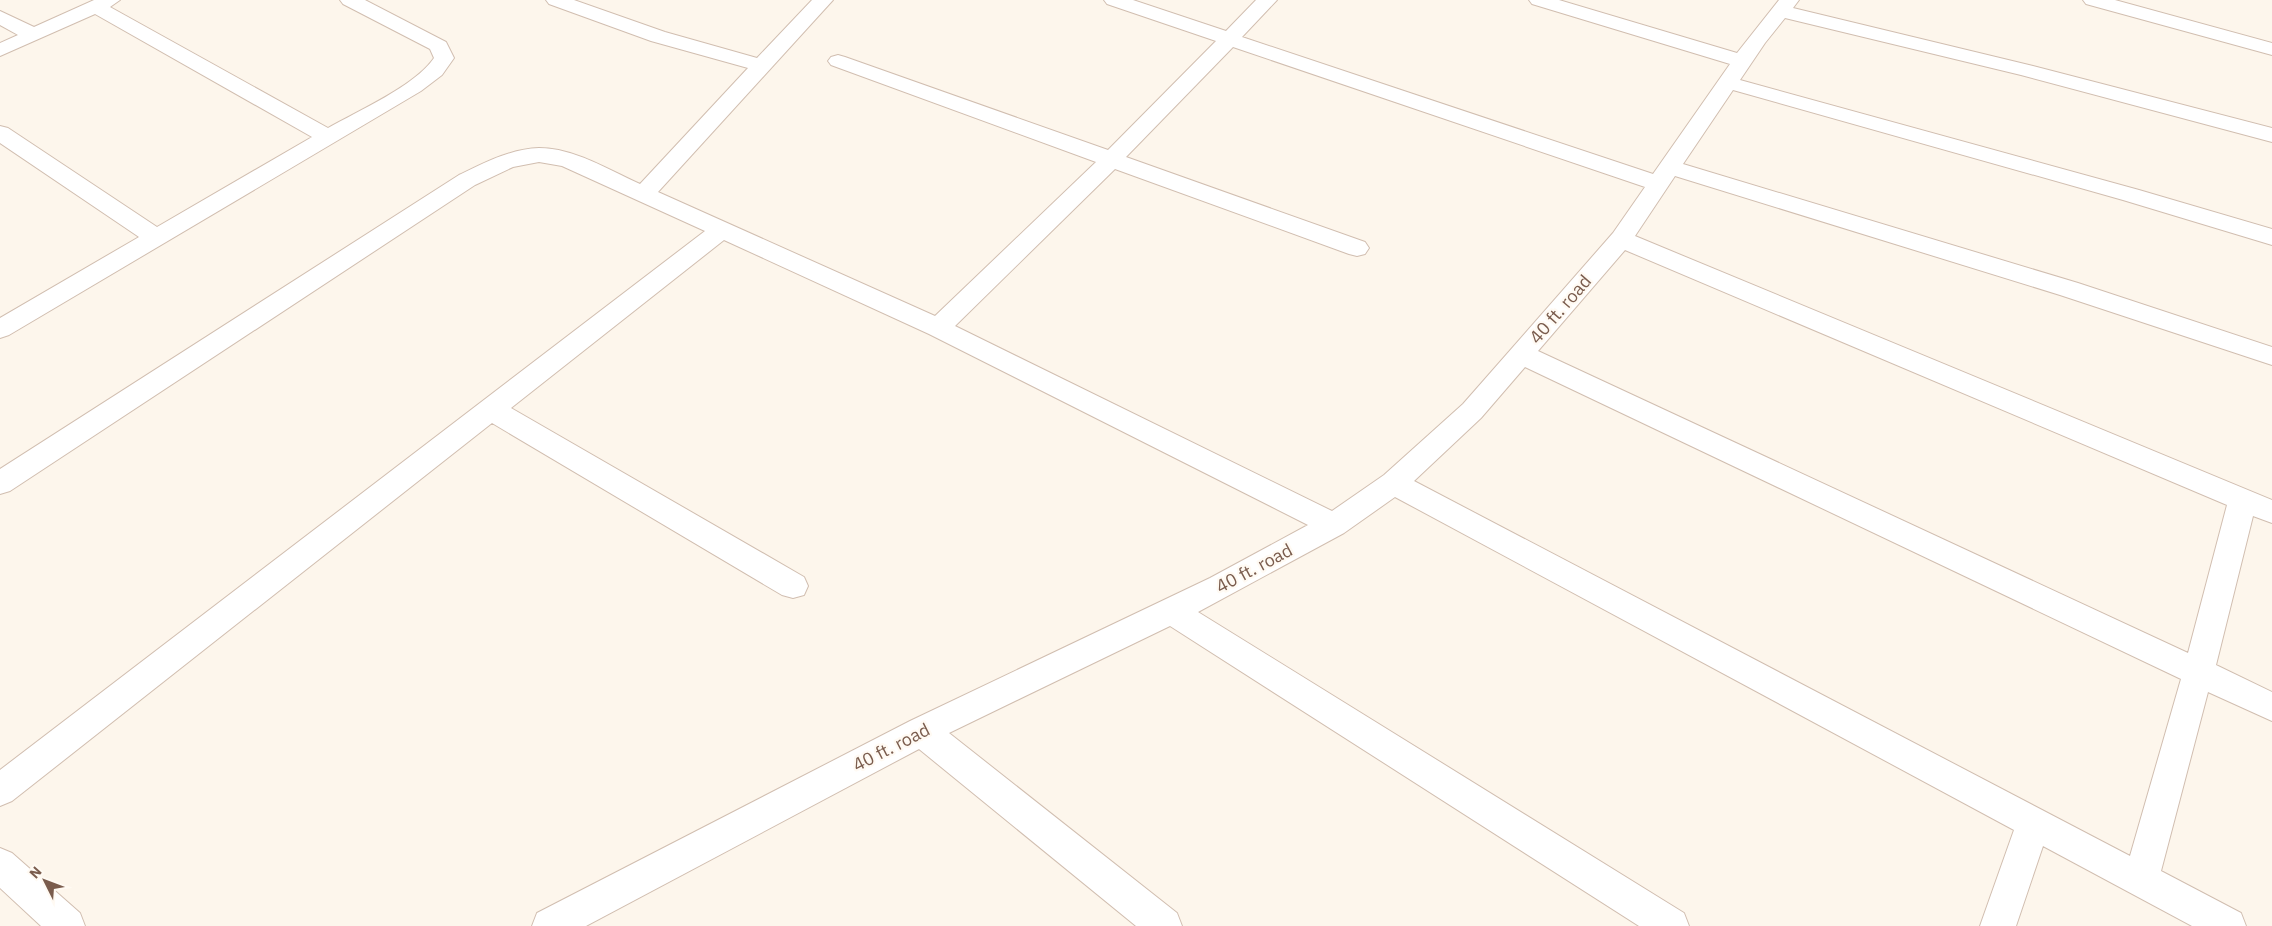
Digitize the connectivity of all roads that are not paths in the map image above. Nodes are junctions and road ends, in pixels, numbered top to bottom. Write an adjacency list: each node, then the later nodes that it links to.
1 (350, 0): 20 (street)
2 (556, 0): 16 (street)
3 (823, 0): 16 (street)
4 (1114, 0): 12 (street)
5 (1267, 0): 12 (street)
6 (1539, 0): 17 (street)
7 (2093, 0): 13 (street)
8 (103, 3): 11 (street); 20 (street)
9 (1785, 6): 17 (street, 40 ft. road); 19 (street)
10 (0, 16): 11 (street)
11 (33, 35): 14 (street)
12 (1231, 39): 21 (street); 22 (street)
13 (2272, 49)
14 (0, 50)
15 (838, 60): 21 (street)
16 (763, 66): 23 (street)
17 (1736, 72): 22 (street, 40 ft. road); 26 (street)
18 (0, 133): 25 (street)
19 (2272, 134)
20 (328, 137): 25 (street)
21 (1112, 159): 28 (street); 30 (street)
22 (1664, 176): 27 (street, 40 ft. road); 32 (street)
23 (644, 193): 24 (street); 34 (street)
24 (722, 230): 30 (street); 33 (street)
25 (155, 238): 29 (street)
26 (2272, 238)
27 (1621, 239): 31 (street, 40 ft. road); 36 (street)
28 (1357, 248)
29 (0, 328)
30 (938, 328): 38 (street)
31 (1521, 354): 35 (street, 40 ft. road); 41 (street)
32 (2272, 356)
33 (490, 409): 39 (street); 44 (street)
34 (0, 483)
35 (1394, 483): 38 (street, 40 ft. road); 45 (street)
36 (2243, 500): 37 (street); 41 (street)
37 (2272, 512)
38 (1334, 524): 40 (street, 40 ft. road)
39 (793, 586)
40 (1170, 611): 43 (street, 40 ft. road); 51 (street)
41 (2198, 673): 42 (street); 47 (street)
42 (2272, 707)
43 (921, 731): 49 (street, 40 ft. road); 50 (street)
44 (0, 790)
45 (2033, 822): 47 (street); 52 (street)
46 (0, 865): 48 (street)
47 (2141, 879): 53 (street)
48 (67, 926)
49 (550, 926)
50 (1164, 926)
51 (1671, 926)
52 (1998, 926)
53 (2228, 926)

